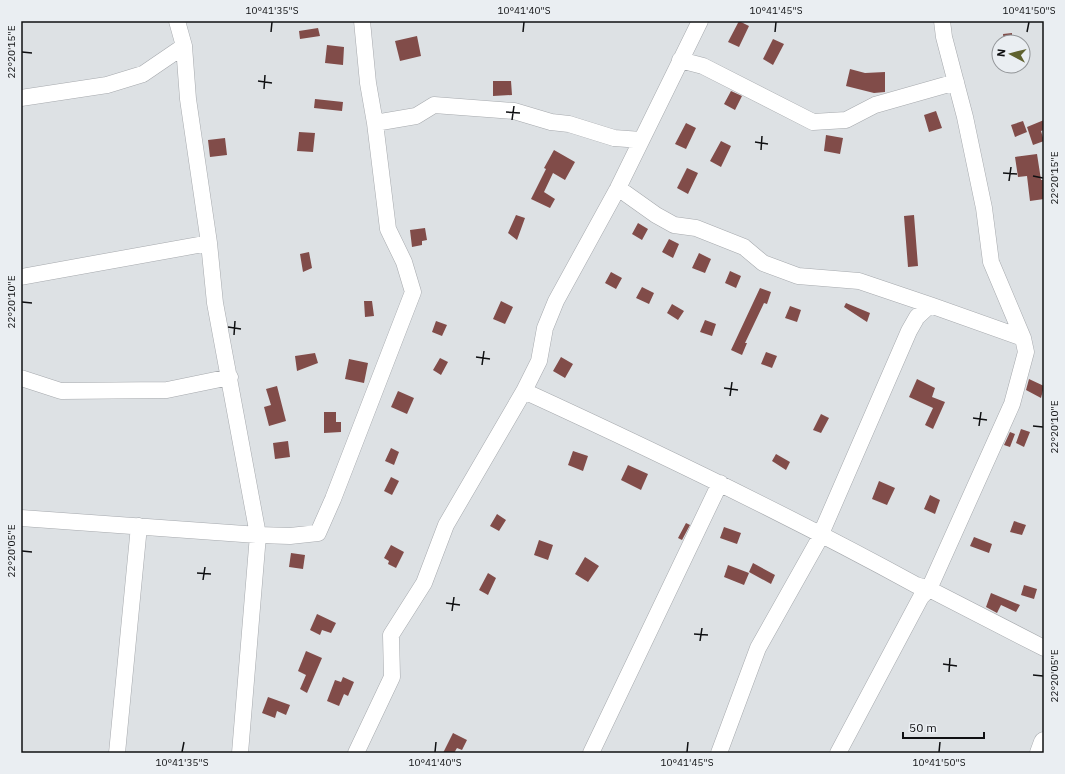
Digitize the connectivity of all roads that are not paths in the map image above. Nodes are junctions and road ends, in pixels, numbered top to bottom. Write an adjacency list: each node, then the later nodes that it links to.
1 (177, 21): 5 (street)
2 (362, 21): 9 (street)
3 (700, 21): 6 (street)
4 (942, 21): 7 (street)
5 (184, 46): 8 (street); 12 (street)
6 (680, 60): 7 (street); 10 (street)
7 (956, 82): 15 (street)
8 (21, 98)
9 (375, 123): 10 (street); 23 (street)
10 (641, 140): 11 (street)
11 (618, 188): 14 (street); 18 (street)
12 (209, 243): 13 (street); 16 (street)
13 (21, 277)
14 (930, 305): 15 (street); 22 (street)
15 (1023, 338): 24 (street)
16 (230, 377): 17 (street); 23 (street)
17 (21, 378)
18 (524, 391): 19 (street); 29 (street)
19 (720, 483): 22 (street); 30 (street)
20 (21, 518): 21 (street)
21 (139, 526): 23 (street); 27 (street)
22 (822, 533): 24 (street); 31 (street)
23 (258, 535): 28 (street)
24 (929, 589): 25 (street); 32 (street)
25 (1044, 648)
26 (1044, 742): 33 (main road)
27 (118, 753)
28 (240, 753)
29 (356, 753)
30 (591, 753)
31 (719, 753)
32 (838, 753)
33 (1040, 753)

